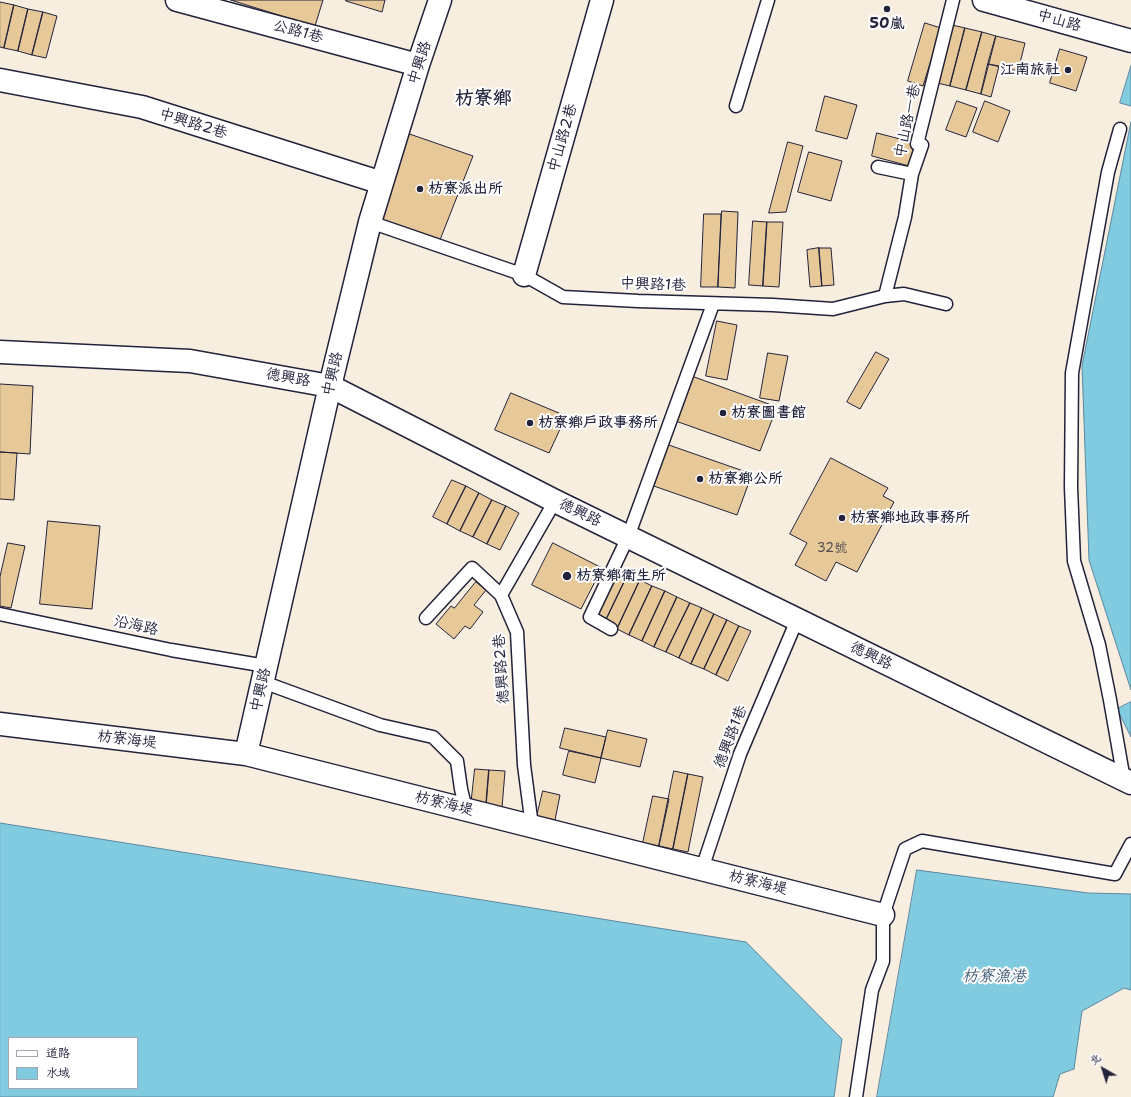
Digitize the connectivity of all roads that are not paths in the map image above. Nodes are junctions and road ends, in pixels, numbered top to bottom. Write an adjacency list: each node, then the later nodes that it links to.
1 (177, 0): 8 (street, 公路1巷)
2 (440, 0): 8 (street, 中興路)
3 (602, 0): 16 (street, 中山路2巷)
4 (768, 0): 10 (lane)
5 (953, 0): 13 (lane, 中山路一巷)
6 (984, 0): 7 (street, 中山路)
7 (1121, 38)
8 (418, 65): 14 (street, 中興路)
9 (0, 80): 14 (street, 中興路2巷)
10 (736, 106)
11 (1120, 129): 32 (lane)
12 (878, 167): 13 (lane)
13 (912, 174): 17 (lane, 中山路一巷)
14 (382, 183): 15 (street, 中興路)
15 (370, 222): 16 (lane, 中興路1巷); 21 (street, 中興路)
16 (524, 275): 18 (lane, 中興路1巷)
17 (885, 296): 18 (lane, 中興路1巷); 19 (lane, 中興路1巷)
18 (713, 304): 23 (lane)
19 (946, 304)
20 (0, 352): 21 (street, 德興路)
21 (330, 386): 22 (street, 德興路); 29 (street, 中興路)
22 (555, 501): 23 (street, 德興路); 24 (lane)
23 (628, 536): 27 (street, 德興路); 28 (lane)
24 (501, 595): 26 (lane, 德興路2巷); 34 (lane, 德興路2巷)
25 (0, 614): 29 (lane, 沿海路)
26 (426, 618)
27 (797, 620): 32 (street, 德興路); 36 (lane, 德興路1巷)
28 (611, 629)
29 (264, 674): 31 (street, 中興路); 33 (lane, 沿海路)
30 (0, 724): 31 (street, 枋寮海堤)
31 (246, 754): 33 (street, 枋寮海堤)
32 (1128, 782)
33 (466, 810): 34 (street, 枋寮海堤)
34 (532, 826): 36 (street, 枋寮海堤)
35 (1131, 844): 37 (lane)
36 (702, 869): 37 (street, 枋寮海堤)
37 (883, 915): 38 (lane)
38 (856, 1097)

